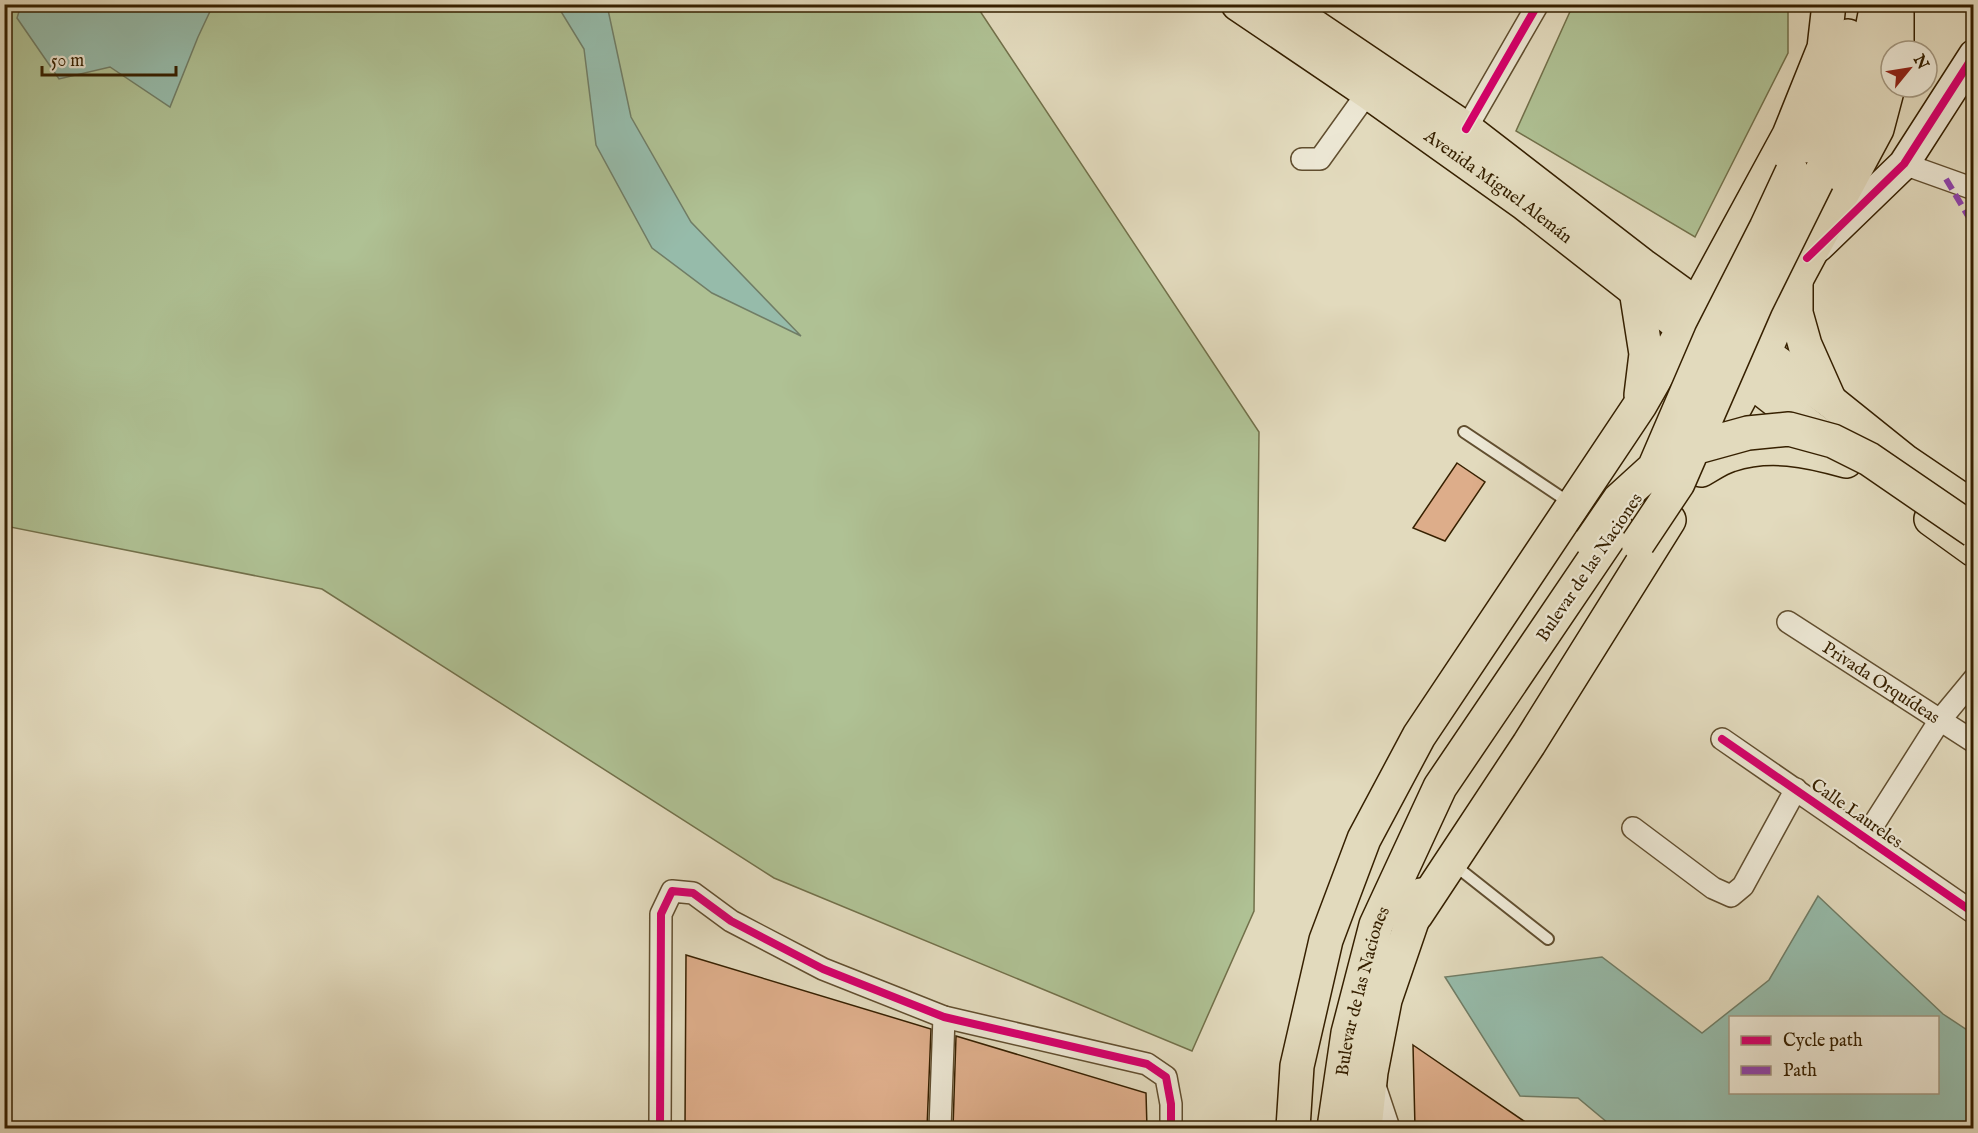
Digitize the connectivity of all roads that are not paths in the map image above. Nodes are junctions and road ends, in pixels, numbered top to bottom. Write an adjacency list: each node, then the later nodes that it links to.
1 (1238, 4): 11 (main road, Avenida Miguel Alemán)
2 (1281, 4): 13 (main road, Avenida Miguel Alemán)
3 (1538, 4): 13 (street)
4 (1829, 4): 17 (main road)
5 (1854, 4): 10 (main road, Bulevar de las Naciones)
6 (1877, 4): 10 (main road, Bulevar de las Naciones)
7 (1897, 4): 8 (main road)
8 (1897, 39)
9 (1974, 55): 15 (street)
10 (1849, 86): 41 (main road, Bulevar de las Naciones, bridge); 50 (main road, Bulevar de las Naciones, bridge)
11 (1368, 92): 14 (street); 19 (main road, Avenida Miguel Alemán)
12 (1884, 99): 18 (main road)
13 (1466, 129): 19 (main road, Avenida Miguel Alemán)
14 (1302, 159)
15 (1904, 164): 16 (street); 18 (street)
16 (1974, 189)
17 (1734, 237): 19 (main road); 20 (main road)
18 (1802, 269): 21 (main road); 22 (main road)
19 (1639, 278): 20 (main road, Avenida Miguel Alemán); 23 (main road)
20 (1690, 316): 21 (main road, Avenida Miguel Alemán); 23 (main road)
21 (1756, 366): 22 (main road); 25 (main road); 26 (main road)
22 (1830, 401): 28 (main road)
23 (1640, 405): 27 (main road)
24 (1464, 432): 27 (lane)
25 (1857, 464): 26 (main road); 30 (main road)
26 (1701, 470): 39 (main road)
27 (1572, 505): 48 (main road)
28 (1974, 508)
29 (1974, 531): 49 (main road, bridge)
30 (1974, 550)
31 (1788, 622): 33 (street, Privada Orquídeas)
32 (1974, 679): 33 (street)
33 (1940, 720): 35 (street, Privada Orquídeas); 38 (street)
34 (1722, 739): 36 (street, Calle Laureles)
35 (1974, 742)
36 (1796, 789): 37 (street); 38 (street, Calle Laureles)
37 (1633, 828)
38 (1865, 838): 40 (street, Calle Laureles)
39 (1451, 862): 41 (main road); 42 (lane)
40 (1974, 913)
41 (1416, 915): 44 (main road, Bulevar de las Naciones)
42 (1548, 939)
43 (944, 1017): 45 (street); 46 (street); 47 (street)
44 (1371, 1072): 51 (main road, Bulevar de las Naciones); 52 (street)
45 (660, 1128)
46 (940, 1128)
47 (1171, 1128)
48 (1293, 1128)
49 (1319, 1128)
50 (1334, 1128)
51 (1365, 1128)
52 (1389, 1128)

